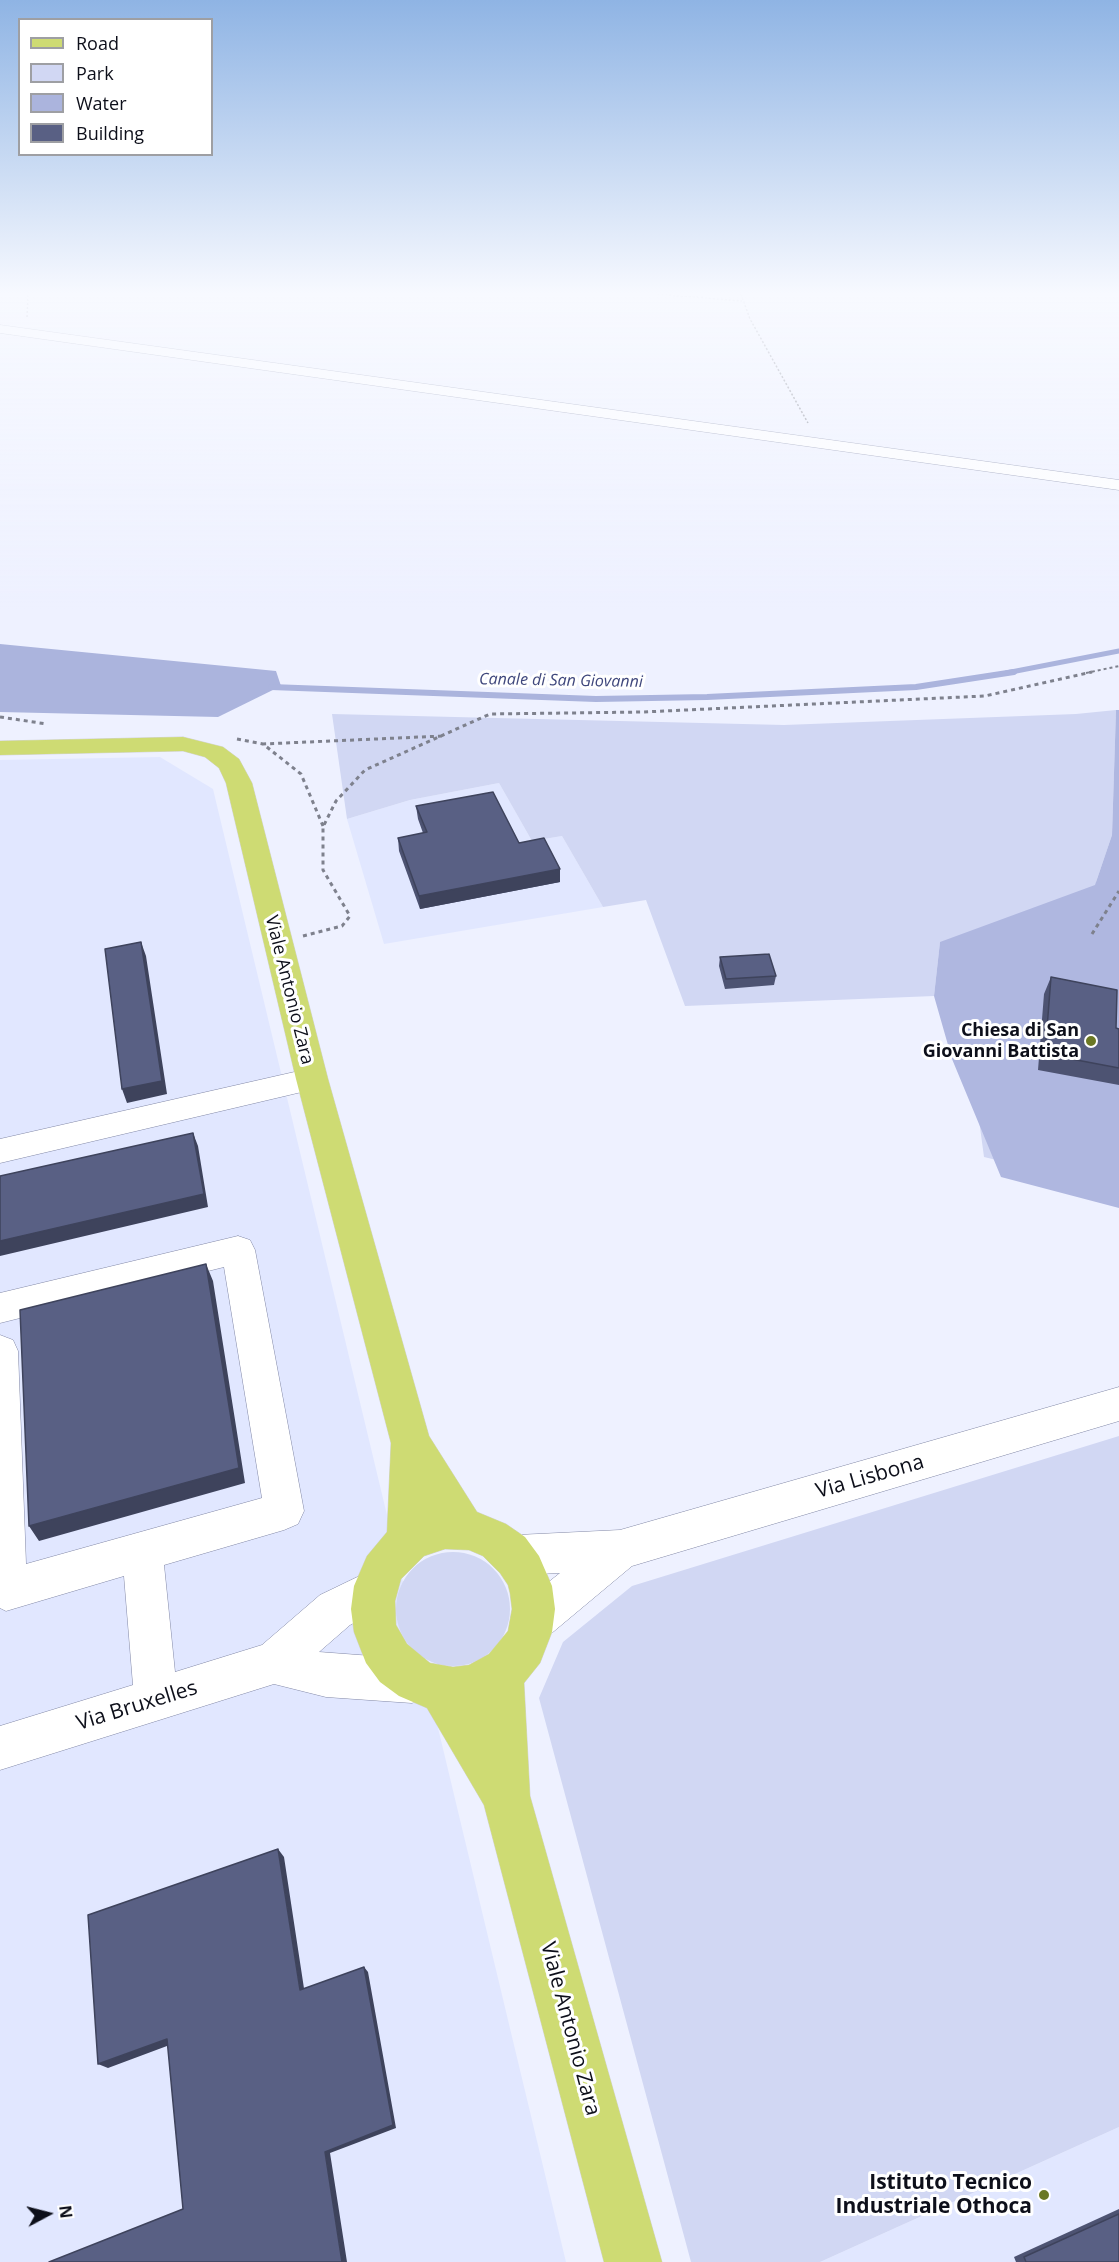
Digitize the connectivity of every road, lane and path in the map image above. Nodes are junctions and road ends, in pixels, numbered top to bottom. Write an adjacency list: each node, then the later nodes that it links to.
1 (503, 400): 3 (street)
2 (795, 400): 3 (path)
3 (819, 444): 4 (street)
4 (1119, 485)
5 (1119, 666): 6 (path)
6 (447, 735): 8 (path); 8 (path)
7 (0, 748): 11 (main road, Viale Antonio Zara)
8 (323, 827): 11 (path)
9 (1119, 891): 10 (path)
10 (1092, 934)
11 (277, 944): 12 (main road, Viale Antonio Zara)
12 (312, 1079): 13 (street); 17 (main road, Viale Antonio Zara)
13 (0, 1151)
14 (0, 1308): 20 (street)
15 (0, 1351): 20 (street)
16 (1119, 1404): 21 (street, Via Lisbona)
17 (411, 1443): 18 (main road, Viale Antonio Zara); 19 (main road, Viale Antonio Zara)
18 (463, 1528): 19 (main road); 22 (main road)
19 (408, 1544): 23 (main road)
20 (142, 1551): 28 (street)
21 (620, 1551): 22 (street, Via Lisbona); 24 (street, Via Lisbona)
22 (517, 1556): 24 (main road)
23 (376, 1588): 25 (street, Via Bruxelles); 27 (main road)
24 (532, 1623): 26 (main road)
25 (274, 1663): 27 (street); 28 (street, Via Bruxelles)
26 (501, 1672): 27 (main road); 30 (main road, Viale Antonio Zara)
27 (427, 1686): 30 (main road, Viale Antonio Zara)
28 (156, 1700): 29 (street, Via Bruxelles)
29 (0, 1748)
30 (506, 1796): 31 (main road, Viale Antonio Zara)
31 (633, 2262)

